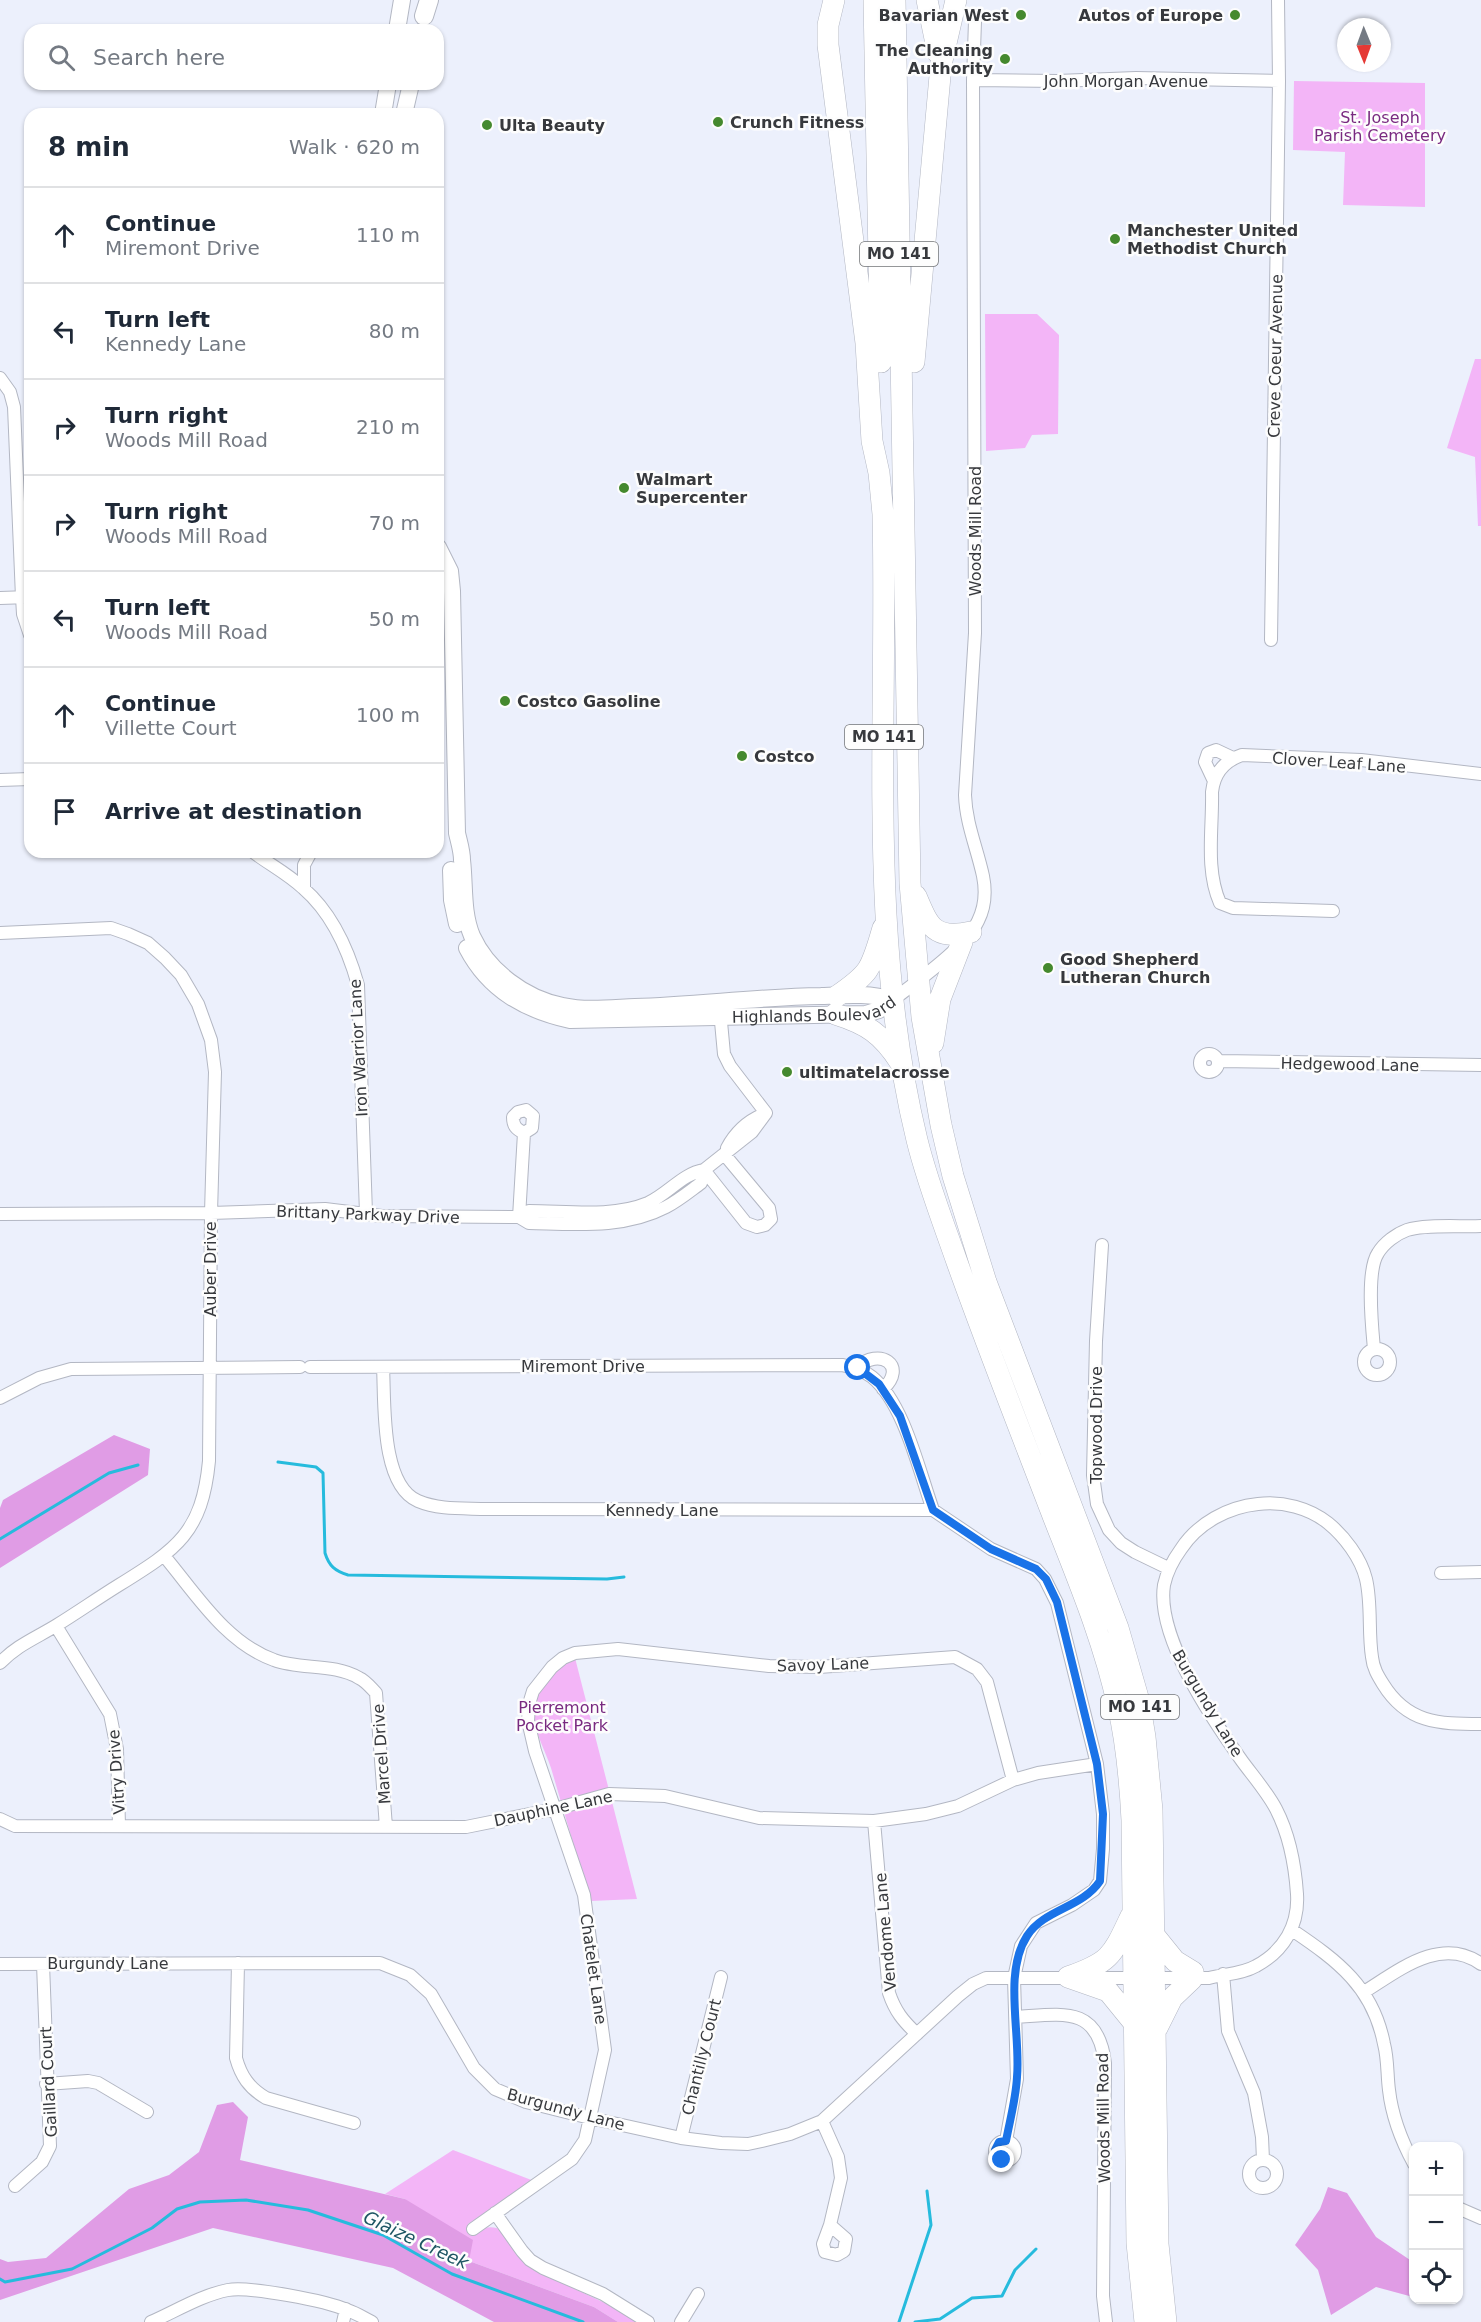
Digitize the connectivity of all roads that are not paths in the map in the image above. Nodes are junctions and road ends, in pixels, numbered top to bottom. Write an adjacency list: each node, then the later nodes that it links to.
1 (402, 0): 10 (street)
2 (818, 0): 12 (highway)
3 (834, 0): 12 (highway)
4 (874, 0): 11 (highway, MO 141)
5 (895, 0): 11 (highway, MO 141)
6 (927, 0): 13 (highway)
7 (956, 0): 13 (highway)
8 (1278, 0): 15 (street, Creve Coeur Avenue)
9 (975, 21): 14 (street, Woods Mill Road)
10 (398, 24)
11 (885, 24): 21 (highway, MO 141); 22 (highway, MO 141)
12 (828, 26): 21 (highway)
13 (941, 65): 22 (highway)
14 (973, 80): 15 (street, John Morgan Avenue); 40 (street, Woods Mill Road)
15 (1279, 81): 27 (street, Creve Coeur Avenue)
16 (387, 90): 18 (street)
17 (410, 90): 19 (street)
18 (383, 108)
19 (405, 108)
20 (0, 378): 24 (street)
21 (879, 473): 38 (highway, MO 141)
22 (903, 484): 35 (highway, MO 141)
23 (444, 560): 44 (street, Highlands Boulevard)
24 (24, 564)
25 (24, 597): 26 (street)
26 (0, 598)
27 (1271, 640)
28 (1233, 758): 29 (street, Clover Leaf Lane); 31 (street); 31 (street, Clover Leaf Lane)
29 (1481, 774)
30 (24, 779): 32 (street)
31 (1213, 779): 37 (street, Clover Leaf Lane)
32 (0, 780)
33 (262, 858): 36 (street, Iron Warrior Lane)
34 (307, 858): 36 (street)
35 (910, 883): 40 (highway); 41 (highway, MO 141)
36 (304, 888): 54 (street, Iron Warrior Lane)
37 (1333, 911)
38 (886, 916): 42 (highway, MO 141); 43 (highway)
39 (0, 933): 53 (street, Auber Drive)
40 (966, 937): 41 (street, Woods Mill Road); 49 (highway)
41 (917, 981): 42 (street, Woods Mill Road); 45 (highway, MO 141)
42 (893, 1000): 43 (street, Highlands Boulevard); 45 (highway); 47 (highway, MO 141)
43 (836, 1005): 44 (street, Highlands Boulevard); 47 (highway)
44 (720, 1010): 51 (street, Brittany Parkway Drive)
45 (922, 1017): 49 (highway, MO 141)
46 (1219, 1061): 48 (street, Hedgewood Lane)
47 (902, 1065): 81 (highway, MO 141)
48 (1481, 1065)
49 (930, 1071): 83 (highway, MO 141)
50 (524, 1133): 56 (street)
51 (724, 1154): 52 (street, Brittany Parkway Drive); 52 (street)
52 (704, 1170): 56 (street, Brittany Parkway Drive)
53 (211, 1213): 54 (street, Brittany Parkway Drive); 55 (street, Brittany Parkway Drive); 60 (street, Auber Drive)
54 (366, 1213): 56 (street, Brittany Parkway Drive)
55 (0, 1214)
56 (519, 1217)
57 (1481, 1226): 59 (street)
58 (1102, 1245): 67 (street, Topwood Drive)
59 (1374, 1349)
60 (210, 1367): 61 (street, Miremont Drive); 64 (street, Miremont Drive); 66 (street, Auber Drive)
61 (383, 1367): 62 (street, Miremont Drive); 65 (street, Kennedy Lane)
62 (856, 1368): 63 (street); 63 (street, Miremont Drive)
63 (883, 1389): 65 (street)
64 (0, 1398)
65 (933, 1510): 74 (street)
66 (165, 1557): 70 (street, Auber Drive); 80 (street, Marcel Drive)
67 (1168, 1568): 73 (street, Burgundy Lane); 82 (street, Burgundy Lane)
68 (1481, 1572): 69 (street)
69 (1442, 1573)
70 (56, 1626): 71 (street, Auber Drive); 79 (street, Vitry Drive)
71 (0, 1663)
72 (552, 1667): 75 (street, Savoy Lane); 76 (street, Chatelet Lane)
73 (1481, 1724)
74 (1097, 1764): 75 (street, Dauphine Lane); 93 (street)
75 (1014, 1780): 78 (street, Dauphine Lane)
76 (555, 1809): 78 (street, Dauphine Lane); 80 (street, Dauphine Lane); 101 (street, Chatelet Lane)
77 (0, 1819): 79 (street, Dauphine Lane)
78 (874, 1821): 98 (street, Vendome Lane)
79 (119, 1826): 80 (street, Dauphine Lane)
80 (386, 1827)
81 (1133, 1910): 90 (highway, MO 141); 92 (highway)
82 (1292, 1930): 88 (street, Burgundy Lane); 94 (street)
83 (1154, 1935): 89 (highway); 90 (highway, MO 141)
84 (238, 1963): 86 (street, Burgundy Lane); 101 (street, Burgundy Lane); 103 (street)
85 (0, 1964): 86 (street, Burgundy Lane)
86 (43, 1964): 99 (street, Gaillard Court)
87 (1481, 1964): 94 (street)
88 (1223, 1974): 89 (street, Burgundy Lane); 107 (street)
89 (1192, 1975): 90 (street, Burgundy Lane); 97 (highway)
90 (1148, 1976): 92 (street, Burgundy Lane); 96 (highway, MO 141); 97 (highway, MO 141)
91 (721, 1977): 104 (street, Chantilly Court)
92 (1068, 1977): 93 (street, Burgundy Lane); 96 (highway)
93 (1014, 1978): 95 (street); 98 (street, Burgundy Lane)
94 (1364, 1992): 106 (street)
95 (1017, 2017): 105 (street); 121 (street, Woods Mill Road)
96 (1134, 2022): 122 (highway, MO 141)
97 (1155, 2031): 123 (highway, MO 141)
98 (916, 2034): 102 (street, Burgundy Lane)
99 (46, 2084): 100 (street); 108 (street, Gaillard Court)
100 (147, 2112)
101 (590, 2118): 104 (street, Burgundy Lane); 110 (street, Chatelet Lane)
102 (822, 2121): 104 (street, Burgundy Lane); 112 (street)
103 (354, 2123)
104 (681, 2138)
105 (1006, 2141)
106 (1409, 2155)
107 (1263, 2160)
108 (15, 2186)
109 (1463, 2210): 111 (street)
110 (495, 2213): 113 (street, Chatelet Lane); 119 (street)
111 (1481, 2218)
112 (830, 2225)
113 (473, 2229)
114 (698, 2294): 120 (street)
115 (346, 2309): 116 (street); 117 (street); 118 (street)
116 (151, 2322)
117 (343, 2322)
118 (372, 2322)
119 (648, 2322)
120 (681, 2322)
121 (1106, 2322)
122 (1145, 2322)
123 (1166, 2322)

